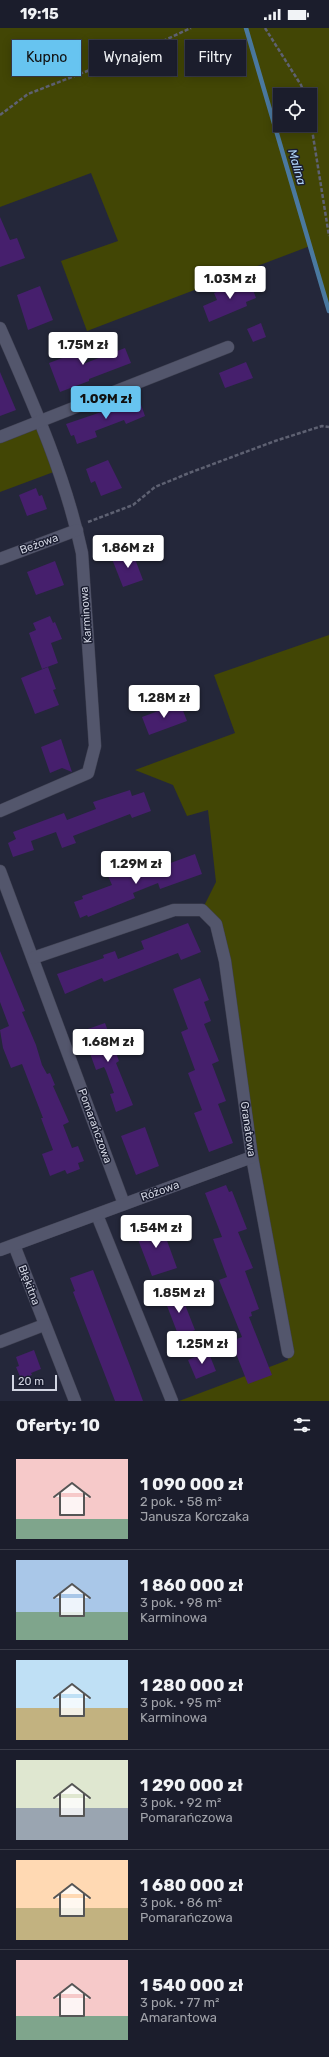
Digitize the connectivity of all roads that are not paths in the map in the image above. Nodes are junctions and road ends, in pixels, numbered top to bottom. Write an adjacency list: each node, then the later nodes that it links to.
1 (0, 328): 3 (street, Karminowa)
2 (228, 347): 3 (street)
3 (41, 422): 4 (street); 5 (street, Karminowa)
4 (0, 437)
5 (76, 528): 6 (street, Beżowa); 7 (street, Karminowa)
6 (0, 559)
7 (0, 811)
8 (0, 871): 9 (street, Pomarańczowa)
9 (33, 958): 10 (street, Granatowa); 11 (street, Pomarańczowa)
10 (252, 1157): 11 (street, Różowa); 17 (street, Granatowa)
11 (124, 1204): 12 (street, Różowa)
12 (97, 1215): 13 (street, Różowa); 19 (street)
13 (14, 1245): 14 (street, Różowa); 15 (street, Błękitna)
14 (0, 1250)
15 (44, 1325): 16 (street); 18 (street, Błękitna)
16 (0, 1342)
17 (288, 1352)
18 (74, 1401)
19 (172, 1401)

